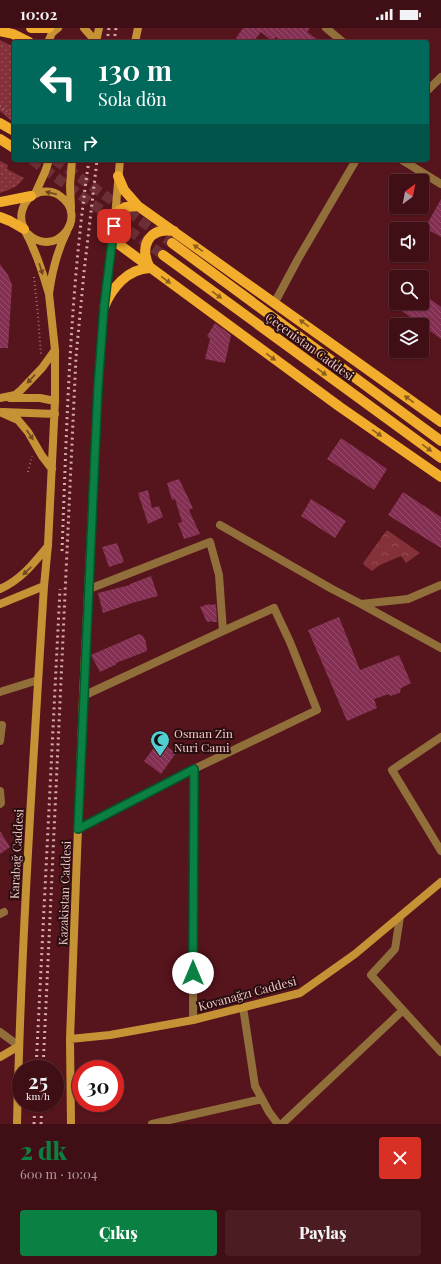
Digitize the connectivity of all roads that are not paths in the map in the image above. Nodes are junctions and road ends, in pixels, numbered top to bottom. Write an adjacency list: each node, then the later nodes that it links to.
1 (31, 28): 2 (main road)
2 (48, 28)
3 (58, 28): 10 (main road)
4 (84, 28): 11 (main road)
5 (99, 28): 12 (main road)
6 (138, 28): 13 (main road)
7 (326, 28): 14 (street)
8 (0, 31): 9 (main road)
9 (25, 40)
10 (49, 40)
11 (94, 40)
12 (96, 40)
13 (135, 40)
14 (341, 40)
15 (441, 77): 16 (street)
16 (429, 89)
17 (0, 122): 18 (main road)
18 (12, 131)
19 (0, 139): 20 (main road)
20 (12, 147)
21 (48, 162): 28 (main road)
22 (72, 162): 31 (main road)
23 (120, 162): 26 (main road, Kazakistan Caddesi)
24 (355, 162): 42 (street)
25 (405, 162): 27 (street)
26 (118, 176): 30 (main road); 32 (main road, Kazakistan Caddesi)
27 (441, 184)
28 (33, 195): 29 (main road); 31 (main road, one-way to 28); 34 (main road)
29 (0, 202)
30 (138, 206): 32 (main road); 36 (main road)
31 (71, 212): 35 (main road)
32 (115, 213): 37 (main road, Kazakistan Caddesi)
33 (0, 217): 34 (main road)
34 (26, 231): 35 (main road); 41 (main road, one-way to 41)
35 (67, 231): 41 (main road)
36 (174, 231): 40 (main road); 42 (main road, one-way to 36)
37 (113, 240): 40 (main road); 43 (main road, Kazakistan Caddesi)
38 (172, 243): 50 (main road, Çeçenistan Caddesi)
39 (163, 255): 51 (main road, Çeçenistan Caddesi, one-way to 51)
40 (150, 268): 43 (main road); 53 (main road, one-way to 53)
41 (49, 294): 44 (main road, Karabağ Caddesi)
42 (275, 302): 49 (main road, one-way to 42)
43 (104, 307): 59 (main road, Kazakistan Caddesi)
44 (55, 350): 45 (main road, one-way to 45); 46 (main road, Karabağ Caddesi)
45 (0, 398): 46 (main road)
46 (55, 400): 48 (main road, Karabağ Caddesi)
47 (0, 412): 48 (main road); 52 (main road, one-way to 52)
48 (54, 414): 52 (main road, Karabağ Caddesi)
49 (441, 422)
50 (441, 441)
51 (441, 458)
52 (52, 469): 55 (main road, Karabağ Caddesi)
53 (441, 477)
54 (220, 525): 61 (street)
55 (48, 545): 57 (main road, Karabağ Caddesi); 58 (main road, one-way to 58)
56 (441, 584): 61 (street)
57 (44, 586): 60 (main road); 64 (main road, Karabağ Caddesi)
58 (0, 589)
59 (89, 589): 62 (street); 66 (main road, Kazakistan Caddesi)
60 (0, 604)
61 (362, 604): 63 (street)
62 (223, 631): 66 (street); 70 (street)
63 (441, 648)
64 (38, 680): 65 (street); 82 (main road, Karabağ Caddesi)
65 (0, 692)
66 (83, 696): 73 (main road, Kazakistan Caddesi)
67 (2, 725): 69 (street)
68 (441, 738): 74 (street)
69 (0, 741)
70 (194, 769): 73 (street); 79 (street)
71 (0, 791): 72 (street)
72 (0, 804)
73 (78, 829): 81 (main road, Kazakistan Caddesi)
74 (441, 851)
75 (441, 882): 76 (main road, Kovanağzı Caddesi)
76 (400, 917): 77 (main road, Kovanağzı Caddesi); 78 (street)
77 (243, 1007): 79 (main road, Kovanağzı Caddesi); 85 (street)
78 (403, 1010): 83 (street); 90 (street)
79 (193, 1020): 81 (main road, Kovanağzı Caddesi)
80 (0, 1032): 82 (street)
81 (70, 1039): 87 (main road, Kazakistan Caddesi)
82 (19, 1046): 84 (main road); 86 (main road, Karabağ Caddesi)
83 (441, 1052)
84 (0, 1057)
85 (262, 1099): 88 (street); 89 (street)
86 (17, 1124)
87 (71, 1124)
88 (152, 1124)
89 (278, 1124)
90 (282, 1124)

